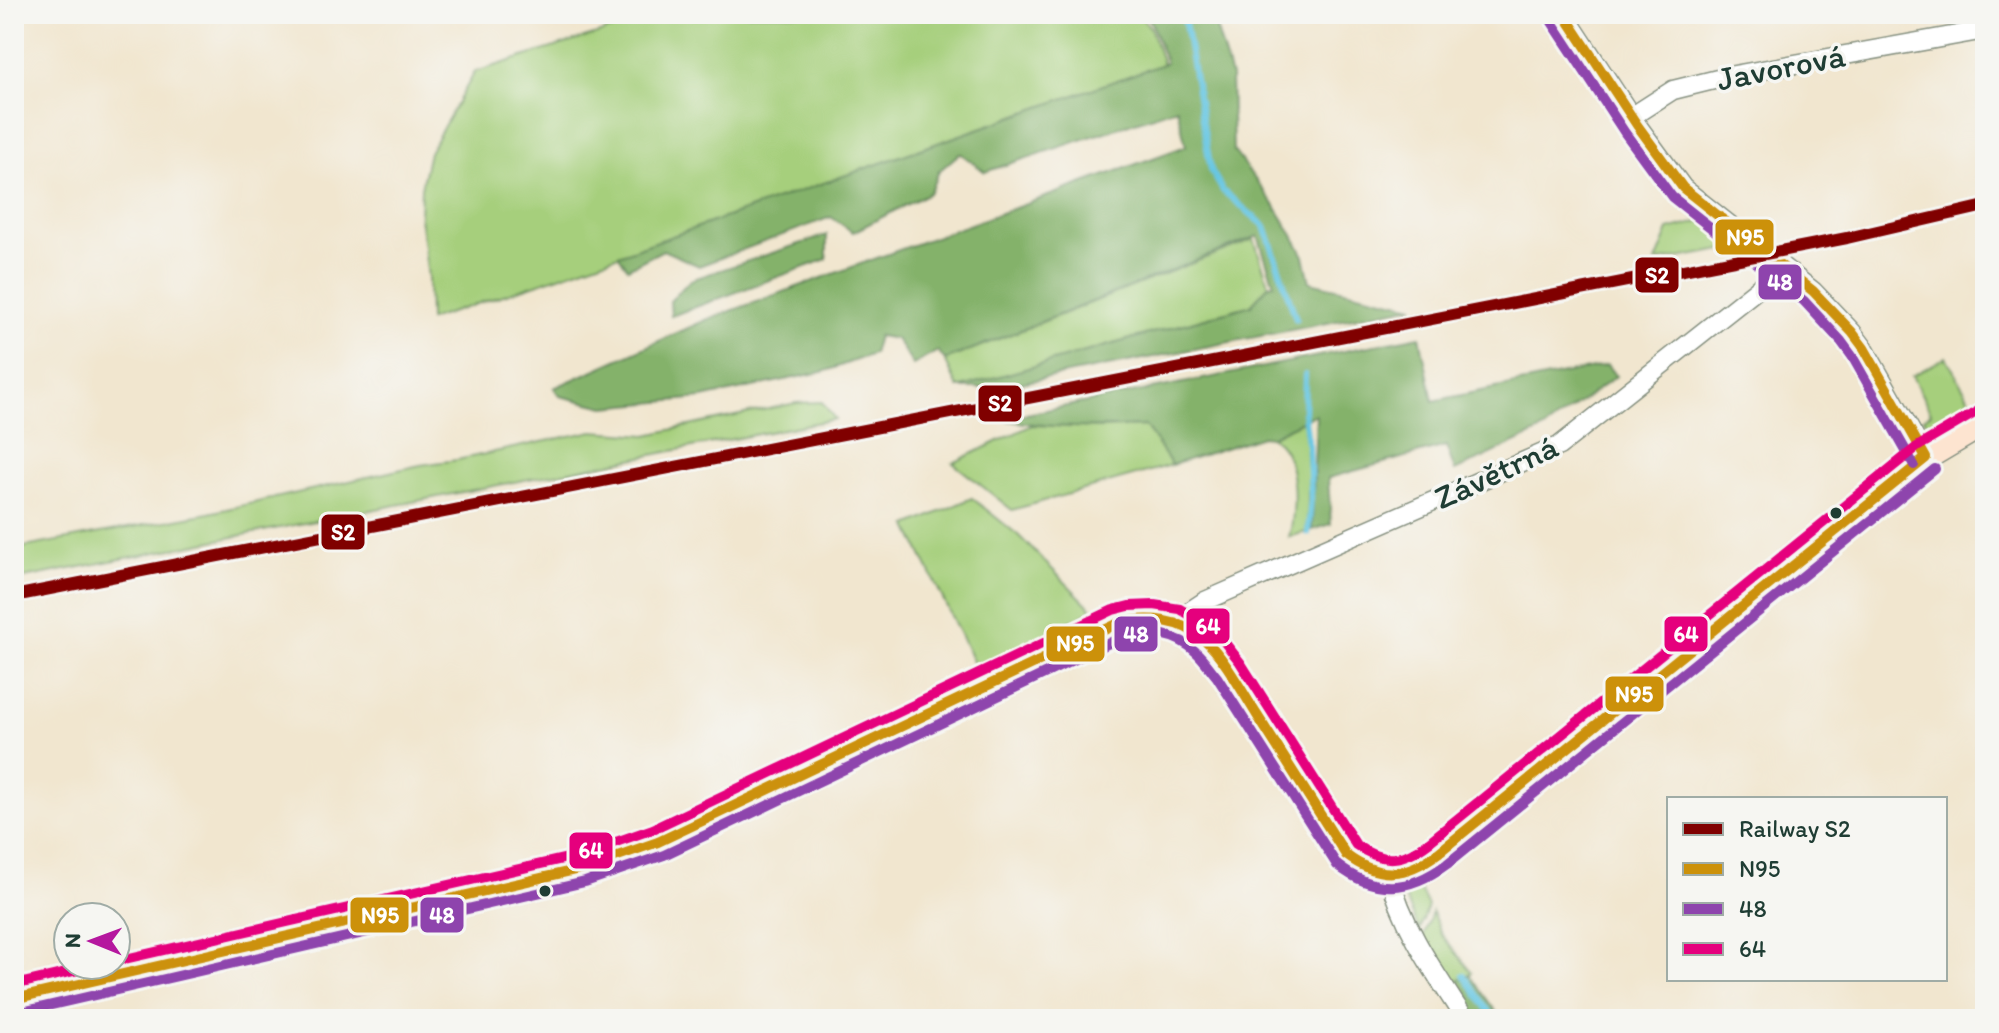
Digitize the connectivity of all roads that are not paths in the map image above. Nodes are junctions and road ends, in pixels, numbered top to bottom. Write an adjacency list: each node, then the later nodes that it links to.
1 (1564, 14): 3 (street)
2 (1985, 30): 3 (street, Javorová)
3 (1631, 117): 4 (street)
4 (1784, 268): 6 (street); 7 (street, Závětrná)
5 (1985, 423): 6 (street)
6 (1926, 458): 8 (street)
7 (1178, 623): 8 (street); 10 (street)
8 (1389, 873): 9 (street)
9 (1450, 996): 11 (street); 12 (street)
10 (14, 999)
11 (1445, 1019)
12 (1465, 1019)

